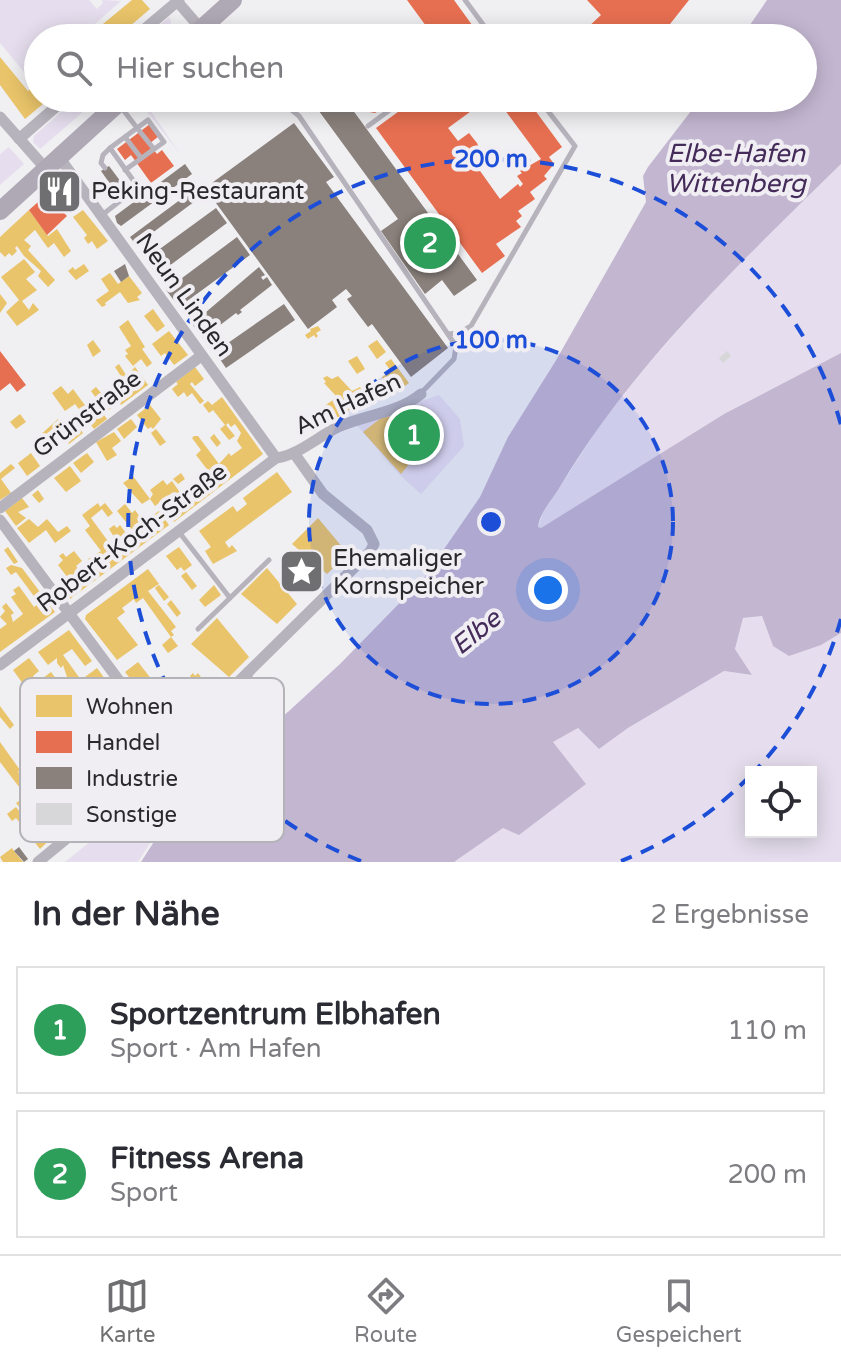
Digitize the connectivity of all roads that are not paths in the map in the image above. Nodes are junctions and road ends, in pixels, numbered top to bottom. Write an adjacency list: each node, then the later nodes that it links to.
1 (233, 0): 6 (main road)
2 (465, 0): 7 (lane)
3 (178, 1): 4 (street); 5 (street)
4 (151, 24)
5 (193, 24)
6 (210, 24)
7 (481, 24)
8 (50, 112): 18 (street)
9 (109, 112): 22 (main road)
10 (128, 112): 16 (lane)
11 (294, 112): 29 (lane)
12 (387, 112): 15 (lane)
13 (549, 112): 29 (lane)
14 (0, 117): 18 (street, Neun Linden)
15 (368, 126)
16 (137, 128): 17 (lane); 20 (lane); 20 (lane)
17 (125, 137): 19 (lane); 21 (lane)
18 (19, 139): 22 (street, Neun Linden)
19 (110, 148): 23 (lane); 24 (lane)
20 (154, 149): 21 (lane)
21 (141, 158): 24 (lane)
22 (52, 163): 27 (main road); 28 (street, Neun Linden)
23 (105, 168)
24 (125, 170): 26 (lane)
25 (117, 185): 26 (lane)
26 (126, 197): 28 (lane)
27 (0, 211)
28 (101, 216): 30 (street, Neun Linden)
29 (448, 334): 31 (lane)
30 (201, 356): 33 (street, Neun Linden); 34 (street, Grünstraße)
31 (421, 394): 32 (street, Am Hafen)
32 (294, 453): 33 (street, Robert-Koch-Straße); 42 (street)
33 (276, 458): 36 (street, Robert-Koch-Straße)
34 (0, 508)
35 (0, 520): 39 (street)
36 (179, 531): 38 (lane); 39 (street, Robert-Koch-Straße)
37 (269, 560): 38 (lane)
38 (230, 598): 40 (lane)
39 (69, 613): 41 (street, Robert-Koch-Straße); 43 (street)
40 (198, 629)
41 (0, 665)
42 (248, 672)
43 (117, 678)
44 (62, 842): 45 (street)
45 (38, 862)

